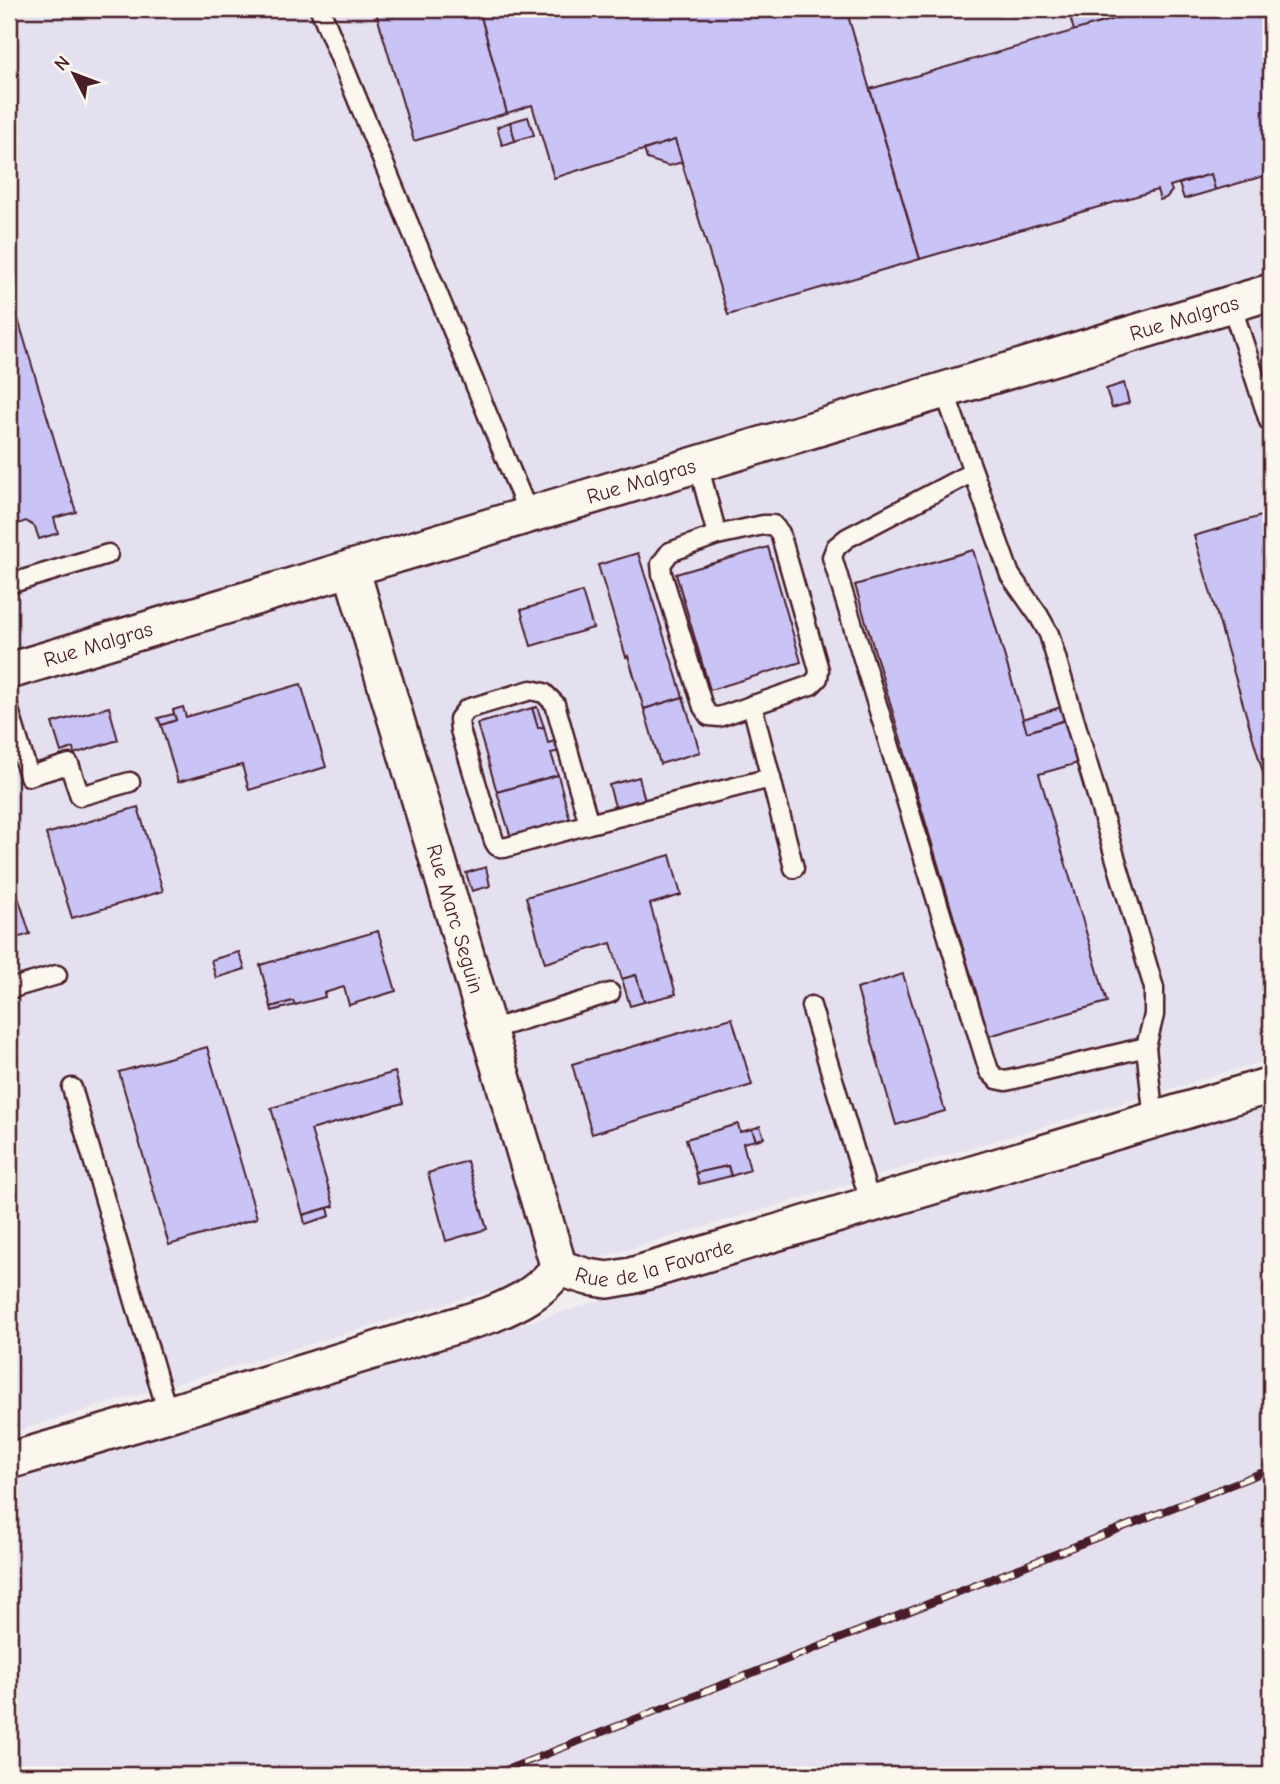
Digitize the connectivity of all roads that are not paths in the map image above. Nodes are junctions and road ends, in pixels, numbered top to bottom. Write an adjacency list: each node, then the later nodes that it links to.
1 (320, 9): 8 (lane)
2 (1271, 292): 3 (street, Rue Malgras)
3 (1231, 304): 4 (street, Rue Malgras); 5 (lane)
4 (944, 390): 6 (street, Rue Malgras); 7 (lane)
5 (1271, 420)
6 (698, 464): 8 (street, Rue Malgras); 9 (lane)
7 (973, 472): 25 (lane); 25 (lane)
8 (529, 515): 11 (street, Rue Malgras)
9 (717, 535): 14 (lane); 14 (lane)
10 (108, 554): 12 (lane)
11 (351, 568): 13 (street, Rue Malgras); 24 (street, Rue Marc Seguin)
12 (9, 584)
13 (9, 671)
14 (752, 705): 16 (lane)
15 (9, 710): 17 (lane)
16 (771, 778): 18 (lane); 19 (lane)
17 (130, 782)
18 (589, 824): 18 (lane)
19 (793, 868)
20 (57, 975): 21 (lane)
21 (9, 989)
22 (610, 993): 24 (lane)
23 (811, 1006): 29 (lane)
24 (489, 1030): 30 (street, Rue Marc Seguin)
25 (1146, 1047): 28 (lane)
26 (1271, 1086): 28 (street, Rue de la Favarde)
27 (72, 1088): 31 (lane)
28 (1156, 1120): 29 (street, Rue de la Favarde)
29 (871, 1205): 30 (street, Rue de la Favarde)
30 (559, 1268): 31 (street, Rue de la Favarde)
31 (168, 1414): 32 (street, Rue de la Favarde)
32 (9, 1461)

